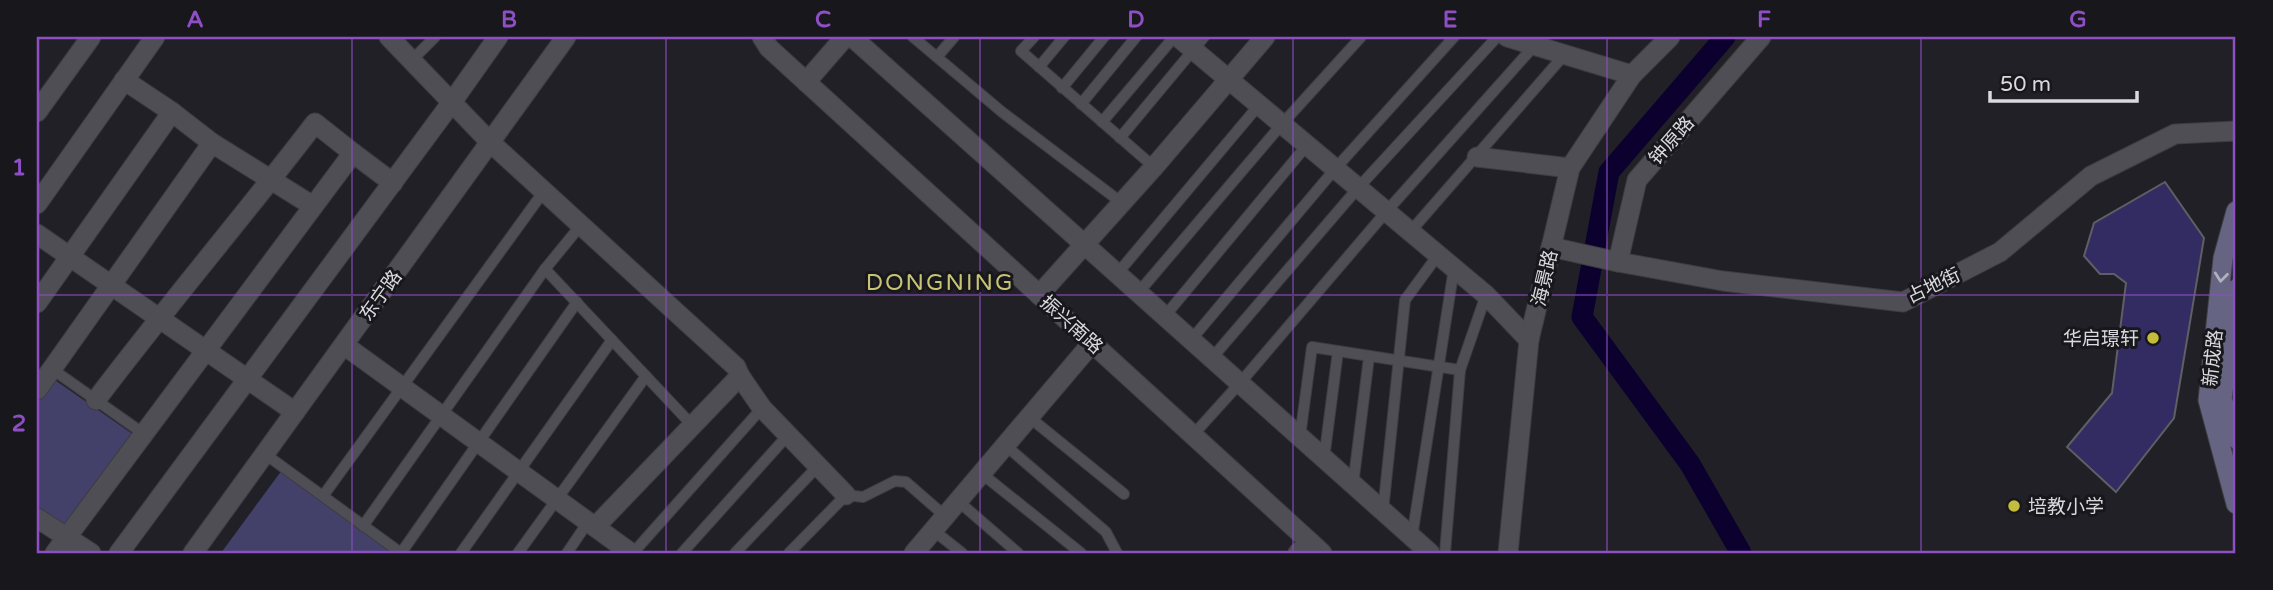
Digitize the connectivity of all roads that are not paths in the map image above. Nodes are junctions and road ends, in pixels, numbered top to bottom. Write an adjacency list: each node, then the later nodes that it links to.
1 (91, 37): 38 (street)
2 (155, 37): 30 (street)
3 (389, 37): 27 (street)
4 (435, 37): 27 (lane)
5 (498, 37): 34 (street)
6 (566, 37): 43 (street, 东宁路)
7 (762, 37): 32 (street, 振兴南路)
8 (845, 37): 32 (street)
9 (852, 37): 63 (street)
10 (954, 37): 26 (lane)
11 (1034, 37): 28 (lane)
12 (1064, 37): 28 (lane)
13 (1104, 37): 33 (lane)
14 (1136, 37): 35 (lane)
15 (1265, 37): 31 (street)
16 (1361, 37): 40 (lane)
17 (1454, 37): 49 (lane)
18 (1497, 37): 53 (lane)
19 (1507, 37): 24 (street)
20 (1670, 37): 29 (street, 海景路)
21 (1760, 37): 67 (street, 钟原路)
22 (916, 38): 26 (lane)
23 (1187, 40): 31 (street); 39 (lane); 42 (lane)
24 (1535, 45): 25 (street); 59 (lane)
25 (1565, 54): 29 (street); 47 (lane)
26 (936, 57): 55 (lane)
27 (412, 60): 34 (street)
28 (1039, 67): 33 (lane)
29 (1632, 75): 50 (street, 海景路)
30 (124, 80): 37 (street); 56 (street)
31 (1229, 80): 36 (street); 48 (street)
32 (806, 82): 74 (street, 振兴南路)
33 (1062, 88): 35 (lane)
34 (452, 102): 43 (street); 52 (street)
35 (1081, 104): 39 (lane)
36 (1259, 105): 40 (street); 70 (lane)
37 (172, 111): 44 (street); 66 (street)
38 (37, 112)
39 (1102, 122): 42 (lane)
40 (1282, 124): 45 (street); 73 (lane)
41 (2236, 131): 67 (street, 占地街)
42 (1120, 138): 48 (lane)
43 (490, 142): 54 (street); 84 (street, 东宁路)
44 (212, 143): 51 (street); 71 (street)
45 (1307, 145): 49 (street); 78 (lane)
46 (353, 153): 51 (street); 52 (street); 57 (street)
47 (1477, 158): 50 (street); 61 (lane)
48 (1154, 167): 55 (street)
49 (1335, 169): 53 (street); 81 (lane)
50 (1570, 169): 64 (street, 海景路)
51 (271, 180): 57 (street); 79 (street)
52 (393, 183): 95 (street)
53 (1358, 188): 59 (street); 88 (lane)
54 (544, 191): 60 (street); 97 (lane)
55 (1122, 203): 63 (street)
56 (37, 204)
57 (313, 206): 85 (street)
58 (2236, 211): 123 (main road, 新成路, one-way to 123)
59 (1386, 212): 61 (street); 96 (lane)
60 (581, 225): 69 (lane); 94 (street)
61 (1410, 232): 65 (street)
62 (37, 234): 66 (street)
63 (1084, 244): 70 (street); 74 (street)
64 (1550, 247): 67 (street, 占地街); 82 (street, 海景路)
65 (1438, 256): 68 (street); 89 (lane)
66 (69, 257): 71 (street); 77 (street)
67 (1609, 260)
68 (1454, 268): 75 (street); 90 (lane)
69 (545, 269): 76 (lane); 102 (lane)
70 (1117, 274): 73 (street)
71 (111, 286): 79 (street); 91 (street)
72 (2236, 289): 109 (main road)
73 (1138, 293): 78 (street)
74 (1039, 295): 83 (street, 振兴南路)
75 (1486, 295): 82 (street); 92 (lane)
76 (577, 302): 80 (lane); 110 (lane)
77 (37, 303)
78 (1165, 316): 81 (street)
79 (158, 318): 85 (street); 99 (street)
80 (612, 340): 93 (lane); 115 (lane)
81 (1191, 340): 88 (street)
82 (1529, 340): 150 (street, 海景路)
83 (1092, 343): 103 (street); 107 (street, 振兴南路)
84 (344, 345): 97 (street); 101 (street, 东宁路)
85 (206, 351): 95 (street); 105 (street)
86 (1338, 351): 87 (lane); 108 (lane); 113 (lane)
87 (1369, 357): 89 (lane); 117 (lane)
88 (1212, 358): 96 (street)
89 (1399, 361): 90 (lane); 124 (lane)
90 (1438, 367): 92 (lane); 129 (lane)
91 (52, 369): 98 (street); 99 (lane)
92 (1460, 370): 149 (lane)
93 (646, 376): 104 (lane); 121 (lane)
94 (740, 376): 100 (street); 104 (street)
95 (247, 379): 101 (street); 133 (street)
96 (1240, 383): 107 (lane); 108 (street)
97 (402, 387): 102 (street); 120 (lane)
98 (37, 390)
99 (96, 400): 105 (lane)
100 (762, 408): 106 (street); 139 (lane)
101 (295, 412): 112 (street, 东宁路)
102 (441, 415): 110 (street); 128 (lane)
103 (1029, 417): 111 (street); 118 (lane)
104 (692, 425): 127 (street)
105 (144, 434): 130 (street)
106 (788, 435): 114 (street); 140 (lane)
107 (1193, 435): 131 (street, 振兴南路)
108 (1300, 437): 113 (street)
109 (2236, 439)
110 (478, 442): 115 (street); 135 (lane)
111 (1005, 445): 116 (street); 147 (lane)
112 (265, 454): 120 (lane); 134 (street, 东宁路)
113 (1324, 459): 117 (street)
114 (818, 466): 119 (street); 141 (lane)
115 (519, 472): 121 (street); 136 (lane)
116 (981, 474): 122 (street); 146 (lane)
117 (1353, 485): 124 (street)
118 (1124, 494)
119 (846, 495): 126 (lane); 142 (lane)
120 (323, 496): 128 (lane)
121 (557, 499): 127 (street); 137 (lane)
122 (958, 501): 126 (street); 145 (lane)
123 (2236, 505)
124 (1383, 511): 129 (street)
125 (37, 518): 130 (street)
126 (939, 523): 143 (street); 144 (lane)
127 (592, 524): 138 (lane); 139 (street)
128 (363, 526): 135 (lane)
129 (1412, 537): 148 (street)
130 (61, 545): 132 (street)
131 (1310, 550)
132 (91, 553)
133 (119, 553)
134 (194, 553)
135 (401, 553)
136 (461, 553)
137 (518, 553)
138 (568, 553)
139 (632, 553)
140 (682, 553)
141 (735, 553)
142 (789, 553)
143 (914, 553)
144 (962, 553)
145 (1018, 553)
146 (1081, 553)
147 (1117, 553)
148 (1430, 553)
149 (1445, 553)
150 (1508, 553)

